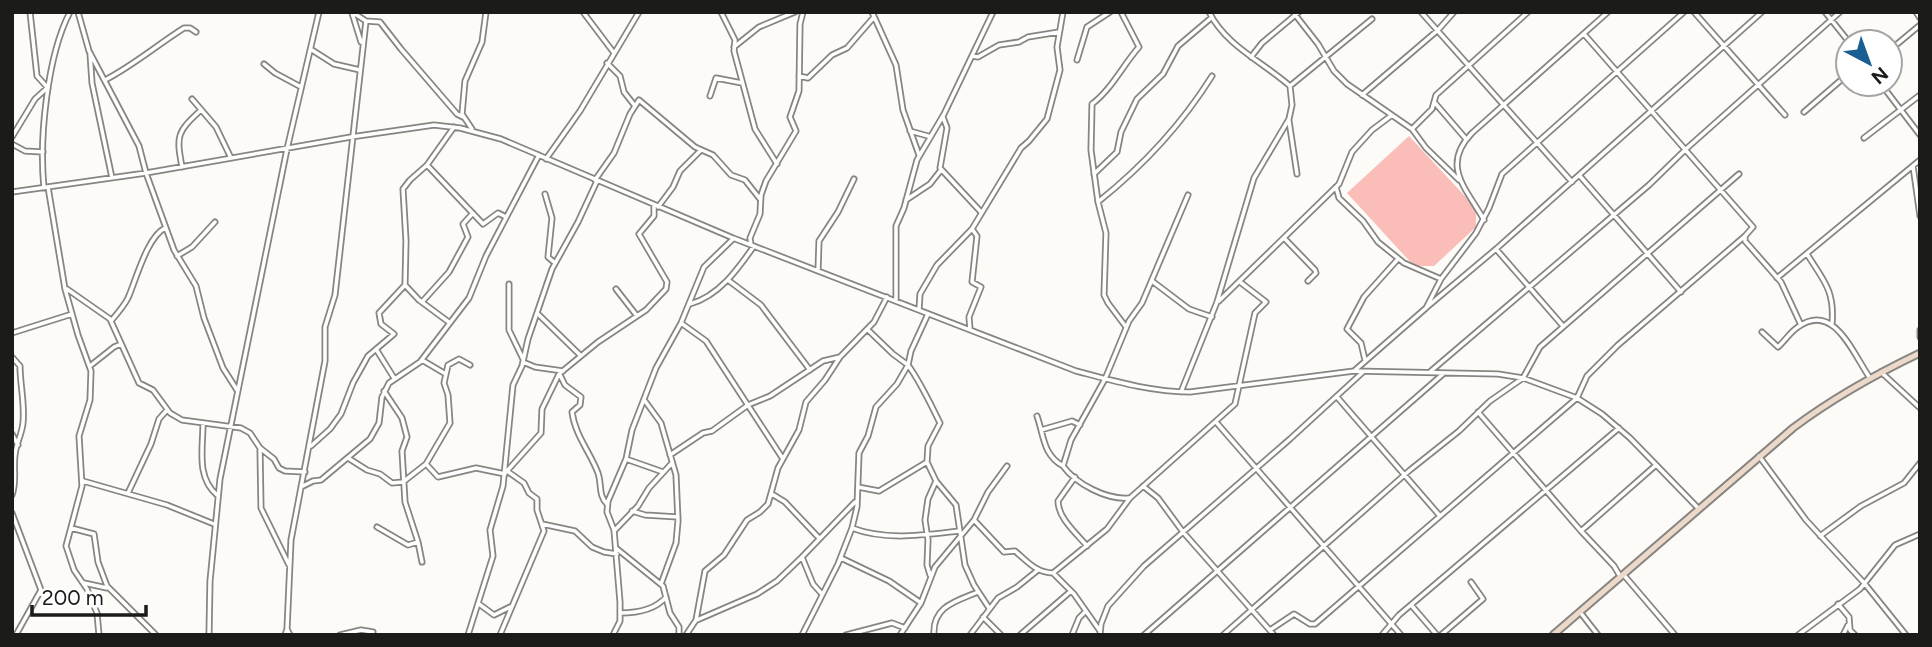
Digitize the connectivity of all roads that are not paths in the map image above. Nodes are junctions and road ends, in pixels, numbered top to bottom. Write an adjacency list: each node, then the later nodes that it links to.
1 (30, 12): 64 (street)
2 (70, 12): 64 (street)
3 (78, 12): 45 (street)
4 (319, 12): 44 (street)
5 (352, 12): 33 (street); 41 (street)
6 (486, 12): 79 (street)
7 (583, 12): 46 (street)
8 (639, 12): 46 (street)
9 (721, 12): 42 (street)
10 (795, 12): 42 (street)
11 (803, 12): 56 (street)
12 (993, 12): 48 (street)
13 (1063, 12): 38 (street)
14 (1110, 12): 50 (street)
15 (1121, 12): 109 (street)
16 (1209, 12): 29 (street)
17 (1421, 12): 36 (street)
18 (1454, 12): 36 (street)
19 (1528, 12): 53 (street)
20 (1608, 12): 39 (street)
21 (1685, 12): 55 (street)
22 (1694, 12): 43 (street)
23 (1762, 12): 43 (street)
24 (1825, 12): 32 (street)
25 (1840, 12): 32 (street)
26 (1916, 12): 30 (street)
27 (1296, 13): 47 (street); 49 (street)
28 (873, 15): 56 (street); 85 (street)
29 (1212, 18): 49 (street); 109 (street)
30 (1920, 18)
31 (1372, 19): 47 (street)
32 (1832, 20): 35 (street); 60 (street)
33 (366, 21): 41 (street); 79 (street)
34 (1920, 25): 40 (street)
35 (1838, 28)
36 (1438, 30): 53 (street); 65 (street)
37 (196, 32): 58 (street)
38 (1059, 32): 48 (street); 130 (street)
39 (1584, 34): 55 (street); 71 (street)
40 (1904, 38)
41 (362, 43): 54 (street)
42 (734, 47): 59 (street)
43 (1724, 47): 60 (street); 75 (street)
44 (311, 49): 54 (street); 61 (street)
45 (89, 51): 58 (street); 113 (street)
46 (614, 53): 51 (street)
47 (1325, 55): 62 (street); 65 (street)
48 (971, 56): 80 (street)
49 (1251, 57): 62 (street)
50 (1077, 60)
51 (607, 63): 72 (street); 101 (street)
52 (264, 64): 61 (street)
53 (1468, 65): 70 (street); 71 (street)
54 (360, 70): 88 (street)
55 (1617, 72): 75 (street); 92 (street)
56 (799, 76): 103 (street)
57 (1212, 76): 128 (street)
58 (105, 80): 108 (street)
59 (742, 83): 67 (street); 103 (street)
60 (1758, 85): 78 (street); 95 (street)
61 (301, 86): 94 (street)
62 (1290, 86): 81 (street)
63 (1834, 86): 76 (street)
64 (48, 88): 87 (street); 97 (street)
65 (1362, 95): 77 (street)
66 (1920, 95): 74 (street)
67 (710, 96)
68 (1891, 98): 74 (street)
69 (192, 99): 73 (street)
70 (1433, 101): 83 (street); 91 (street)
71 (1504, 105): 91 (street); 92 (street)
72 (635, 106): 96 (street); 115 (street)
73 (201, 110): 100 (street); 106 (street)
74 (1900, 110): 86 (street); 90 (street)
75 (1652, 111): 95 (street); 112 (street)
76 (1804, 112)
77 (1392, 115): 83 (street); 118 (street)
78 (1785, 116)
79 (463, 117): 84 (street)
80 (943, 117): 89 (street); 107 (street)
81 (1289, 119): 110 (street); 165 (street)
82 (454, 127): 84 (street); 88 (street); 104 (street)
83 (1412, 129): 117 (street)
84 (473, 130): 98 (street)
85 (910, 131): 89 (street); 99 (street)
86 (1920, 135)
87 (12, 137)
88 (351, 137): 94 (street); 232 (street)
89 (929, 137): 99 (street)
90 (1864, 138)
91 (1466, 139): 117 (street)
92 (1537, 143): 116 (street); 135 (street)
93 (12, 144): 97 (street)
94 (287, 149): 100 (street); 212 (street)
95 (1686, 149): 120 (street); 132 (street)
96 (701, 150): 126 (street); 129 (street)
97 (43, 152): 119 (street)
98 (538, 155): 101 (street); 134 (street)
99 (919, 155): 127 (street)
100 (232, 158): 106 (street)
101 (546, 159): 115 (street)
102 (1920, 160): 105 (street)
103 (777, 164): 126 (street)
104 (427, 165): 131 (street); 157 (street)
105 (1913, 166): 133 (street); 145 (street)
106 (182, 167): 108 (street)
107 (941, 170): 127 (street); 130 (street)
108 (146, 173): 113 (street); 137 (street)
109 (1094, 174): 128 (street)
110 (1297, 174)
111 (1739, 174): 120 (street)
112 (1579, 175): 116 (street); 132 (street)
113 (112, 178): 119 (street)
114 (854, 179): 149 (street)
115 (596, 181): 129 (street); 148 (street)
116 (1572, 181): 143 (street)
117 (1460, 182): 135 (street)
118 (1336, 187): 123 (street); 125 (street)
119 (46, 188): 121 (street); 159 (street)
120 (1720, 190): 141 (street); 144 (street)
121 (12, 192)
122 (545, 194): 148 (street)
123 (1328, 194): 125 (street); 140 (street)
124 (1188, 195): 153 (street)
125 (1339, 198): 147 (street)
126 (760, 199): 142 (street)
127 (906, 200): 163 (street)
128 (1098, 202): 180 (street)
129 (656, 206): 139 (street); 172 (street)
130 (981, 212): 138 (street)
131 (473, 213): 134 (street); 164 (street)
132 (1614, 214): 144 (street); 158 (street)
133 (1920, 216)
134 (506, 217): 175 (street)
135 (1484, 220): 151 (street)
136 (215, 222): 146 (street)
137 (165, 228): 146 (street); 174 (street)
138 (972, 229): 168 (street); 182 (street)
139 (733, 238): 142 (street); 166 (street)
140 (1284, 238): 154 (street); 155 (street)
141 (1745, 238): 150 (street); 161 (street)
142 (753, 246): 149 (street); 152 (street)
143 (1496, 249): 158 (street); 167 (street)
144 (1648, 252): 161 (street); 179 (street)
145 (1807, 254): 150 (street); 177 (street)
146 (177, 256): 212 (street)
147 (1398, 259): 151 (street); 194 (street)
148 (555, 263): 170 (street)
149 (818, 271): 162 (street)
150 (1777, 278): 178 (street)
151 (1441, 279): 167 (street)
152 (728, 280): 166 (street); 199 (street)
153 (1151, 281): 173 (street); 180 (street)
154 (1308, 281)
155 (1240, 282): 165 (street); 211 (street)
156 (509, 284): 195 (street)
157 (405, 285): 164 (street); 188 (street)
158 (1530, 287): 179 (street); 205 (street)
159 (65, 289): 169 (street); 174 (street)
160 (617, 289): 172 (street)
161 (1681, 292): 216 (street)
162 (887, 297): 163 (street); 181 (street)
163 (896, 300): 168 (street)
164 (422, 302): 175 (street)
165 (1217, 302): 173 (street)
166 (690, 304): 176 (street)
167 (1426, 308): 194 (street)
168 (919, 310): 171 (street)
169 (72, 314): 184 (street); 198 (street)
170 (538, 314): 190 (street); 195 (street)
171 (929, 314): 182 (street); 197 (street)
172 (637, 316): 190 (street)
173 (1212, 317): 214 (street)
174 (111, 321): 187 (street)
175 (450, 323): 193 (street)
176 (681, 323): 217 (street); 218 (street)
177 (1832, 324): 178 (street); 209 (street)
178 (1801, 325): 185 (street)
179 (1563, 326): 208 (street)
180 (1126, 327): 210 (street)
181 (866, 329): 191 (street); 197 (street)
182 (971, 330): 210 (street)
183 (1920, 330): 186 (street)
184 (12, 332)
185 (1762, 332)
186 (1920, 337)
187 (121, 344): 198 (street); 220 (street)
188 (376, 349): 207 (street); 232 (street)
189 (1920, 354): 203 (main road)
190 (580, 355): 202 (street)
191 (840, 357): 199 (street); 239 (street)
192 (12, 358): 231 (street)
193 (421, 360): 204 (street); 207 (street)
194 (1365, 360): 200 (street)
195 (523, 361): 202 (street); 248 (street)
196 (470, 365): 204 (street)
197 (908, 365): 240 (street); 259 (street)
198 (90, 366): 253 (street)
199 (810, 370): 218 (street)
200 (1354, 371): 201 (street); 211 (street)
201 (1364, 371): 205 (street); 215 (street)
202 (561, 372): 248 (street); 267 (street)
203 (1881, 372): 209 (main road); 219 (street)
204 (444, 373): 243 (street)
205 (1430, 373): 206 (street)
206 (1445, 373): 208 (street); 230 (street)
207 (394, 378): 213 (street)
208 (1523, 378): 216 (street); 221 (street)
209 (1870, 378): 236 (main road)
210 (1105, 379): 214 (street); 226 (street)
211 (1240, 385): 214 (street); 223 (street)
212 (237, 390): 225 (street)
213 (384, 391): 237 (street); 256 (street)
214 (1181, 392)
215 (1337, 397): 230 (street); 247 (street)
216 (1577, 398): 227 (street); 234 (street)
217 (645, 401): 235 (street); 238 (street)
218 (748, 405): 235 (street); 239 (street)
219 (1920, 408)
220 (167, 410): 224 (street); 261 (street)
221 (1478, 412): 234 (street); 251 (street)
222 (1037, 416): 228 (street)
223 (1216, 422): 247 (street); 257 (street)
224 (203, 423): 225 (street); 264 (street)
225 (230, 425): 233 (street); 264 (street)
226 (1080, 425): 228 (street); 246 (street)
227 (1619, 428): 244 (street); 260 (street)
228 (1041, 430): 246 (street)
229 (12, 434): 231 (street)
230 (1371, 436): 251 (street); 268 (street)
231 (18, 445): 263 (street)
232 (310, 447): 250 (street)
233 (260, 448): 250 (street); 298 (street)
234 (1512, 453): 260 (street); 272 (street)
235 (670, 456): 241 (street)
236 (1759, 456): 269 (main road); 286 (street)
237 (348, 458): 254 (street); 256 (street)
238 (626, 459): 249 (street); 267 (street)
239 (783, 459): 262 (street)
240 (927, 462): 255 (street); 259 (street)
241 (672, 463): 249 (street); 273 (street)
242 (1920, 463): 286 (street)
243 (426, 464): 248 (street); 256 (street)
244 (1656, 465): 269 (street); 282 (street)
245 (1007, 466): 274 (street)
246 (1063, 466): 252 (street)
247 (1256, 468): 268 (street); 283 (street)
248 (506, 471): 276 (street); 315 (street)
249 (663, 472): 270 (street)
250 (305, 473): 254 (street); 258 (street)
251 (1404, 475): 272 (street); 291 (street)
252 (1075, 477): 265 (street); 290 (street)
253 (83, 481): 261 (street); 278 (street)
254 (313, 481): 258 (street)
255 (936, 481): 281 (street); 284 (street)
256 (403, 482): 289 (street)
257 (1143, 486): 265 (street); 283 (street)
258 (301, 487): 298 (street)
259 (857, 487): 266 (street)
260 (1547, 492): 282 (street); 318 (street)
261 (127, 493): 275 (street)
262 (772, 494): 288 (street); 325 (street)
263 (12, 495)
264 (218, 495): 275 (street)
265 (1130, 498): 290 (street)
266 (856, 502): 279 (street); 288 (street)
267 (607, 504): 280 (street)
268 (1290, 508): 291 (street); 300 (street)
269 (1698, 508): 302 (main road)
270 (632, 511): 273 (street); 280 (street)
271 (12, 513): 334 (street)
272 (1440, 516): 308 (street)
273 (678, 517): 306 (street)
274 (974, 520): 287 (street); 299 (street)
275 (214, 524): 339 (street)
276 (542, 524): 292 (street); 317 (street)
277 (377, 527): 289 (street)
278 (71, 528): 305 (street); 309 (street)
279 (852, 528): 284 (street); 295 (street)
280 (614, 530): 292 (street)
281 (959, 531): 284 (street); 287 (street)
282 (1581, 531): 302 (street)
283 (1183, 532): 300 (street); 333 (street)
284 (928, 534): 294 (street)
285 (1920, 534): 307 (street)
286 (1820, 536): 307 (street)
287 (961, 537): 296 (street); 311 (street)
288 (819, 538): 293 (street)
289 (418, 542): 297 (street)
290 (1087, 546): 301 (street)
291 (1324, 546): 308 (street); 320 (street)
292 (617, 551): 306 (street); 323 (street)
293 (803, 557): 312 (street); 325 (street)
294 (927, 557): 296 (street); 303 (street)
295 (840, 558): 312 (street); 314 (street)
296 (939, 561): 303 (street)
297 (422, 562)
298 (290, 567): 332 (street)
299 (1038, 570): 301 (street); 319 (street)
300 (1218, 571): 320 (street); 352 (street)
301 (1053, 573): 310 (street)
302 (1622, 575): 322 (main road); 360 (street)
303 (930, 578): 314 (street)
304 (1471, 582): 357 (street)
305 (83, 583): 309 (street); 337 (street)
306 (660, 584): 313 (street)
307 (1865, 584): 316 (street); 364 (street)
308 (1359, 586): 327 (street); 330 (street)
309 (109, 588): 338 (street)
310 (1071, 591): 321 (street); 336 (street)
311 (978, 592): 319 (street); 348 (street)
312 (821, 594): 346 (street)
313 (666, 597): 323 (street); 344 (street)
314 (921, 603): 328 (street)
315 (479, 604): 317 (street); 341 (street)
316 (1838, 604): 326 (street); 361 (street)
317 (512, 606): 342 (street)
318 (1412, 606): 327 (street); 357 (street)
319 (989, 608): 324 (street)
320 (1251, 610): 330 (street); 353 (street)
321 (1086, 611): 333 (street); 351 (street)
322 (1580, 612): 358 (main road); 359 (street)
323 (620, 613): 343 (street)
324 (983, 617): 349 (street); 350 (street)
325 (696, 620): 345 (street)
326 (1849, 623): 362 (street); 363 (street)
327 (1392, 624): 355 (street); 356 (street)
328 (905, 628): 335 (street); 347 (street)
329 (12, 629): 334 (street)
330 (1270, 630): 354 (street)
331 (373, 632): 340 (street)
332 (287, 633)
333 (1100, 633)
334 (18, 634)
335 (849, 634)
336 (1022, 634)
337 (99, 635)
338 (156, 635)
339 (209, 635)
340 (340, 635)
341 (468, 635)
342 (500, 635)
343 (613, 635)
344 (679, 635)
345 (686, 635)
346 (802, 635)
347 (900, 635)
348 (934, 635)
349 (970, 635)
350 (1001, 635)
351 (1072, 635)
352 (1144, 635)
353 (1223, 635)
354 (1274, 635)
355 (1382, 635)
356 (1401, 635)
357 (1439, 635)
358 (1553, 635)
359 (1598, 635)
360 (1675, 635)
361 (1798, 635)
362 (1843, 635)
363 (1855, 635)
364 (1906, 635)

